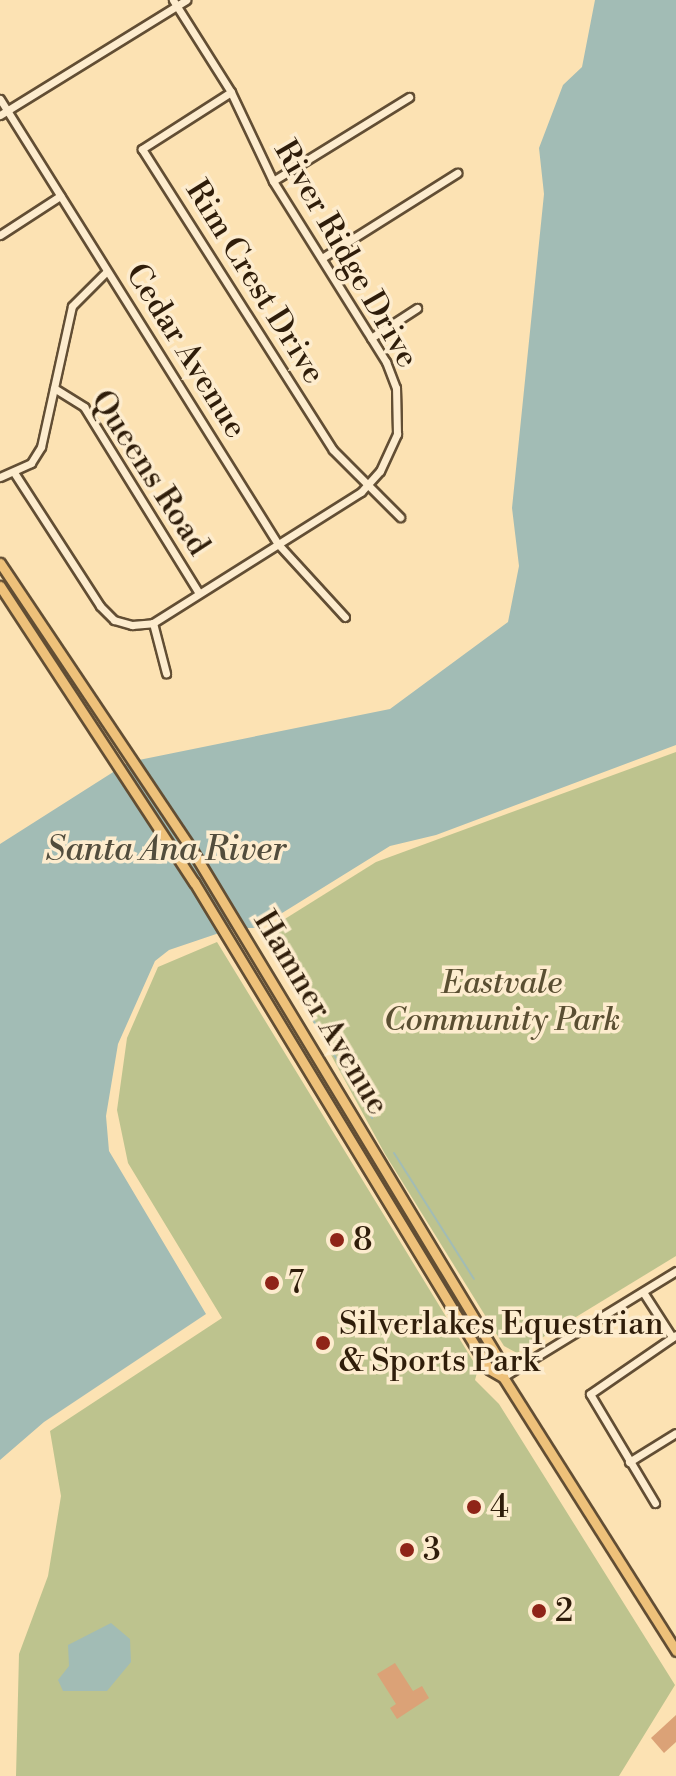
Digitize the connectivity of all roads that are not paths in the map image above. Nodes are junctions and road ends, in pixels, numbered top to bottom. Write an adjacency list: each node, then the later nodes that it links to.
1 (186, 0): 2 (street)
2 (175, 3): 3 (street, River Ridge Drive); 6 (street)
3 (231, 92): 8 (street, River Ridge Drive); 18 (street, Rim Crest Drive)
4 (409, 97): 8 (street)
5 (0, 99): 6 (street, Cedar Avenue)
6 (4, 112): 9 (street, Cedar Avenue)
7 (457, 173): 11 (street)
8 (273, 181): 11 (street, River Ridge Drive)
9 (60, 196): 10 (street); 12 (street, Cedar Avenue)
10 (0, 235)
11 (322, 258): 14 (street, River Ridge Drive)
12 (107, 271): 15 (street); 20 (street, Cedar Avenue)
13 (417, 308): 14 (street)
14 (371, 338): 18 (street, River Ridge Drive)
15 (54, 388): 16 (street); 23 (street, Queens Road)
16 (15, 474): 17 (street); 25 (street)
17 (0, 477)
18 (368, 484): 19 (street, Rim Crest Drive); 20 (street, River Ridge Drive)
19 (400, 517)
20 (278, 544): 23 (street, River Ridge Drive); 24 (street, Cedar Avenue)
21 (0, 563): 30 (main road, Hamner Avenue)
22 (0, 586): 30 (main road, Hamner Avenue)
23 (199, 593): 25 (street, River Ridge Drive)
24 (345, 617)
25 (153, 623): 26 (street)
26 (166, 673)
27 (676, 1271): 28 (street)
28 (643, 1292): 29 (street); 30 (street)
29 (674, 1336): 32 (street)
30 (503, 1377): 34 (main road, Hamner Avenue)
31 (676, 1433): 32 (street)
32 (629, 1462): 33 (street)
33 (655, 1503)
34 (676, 1651)

